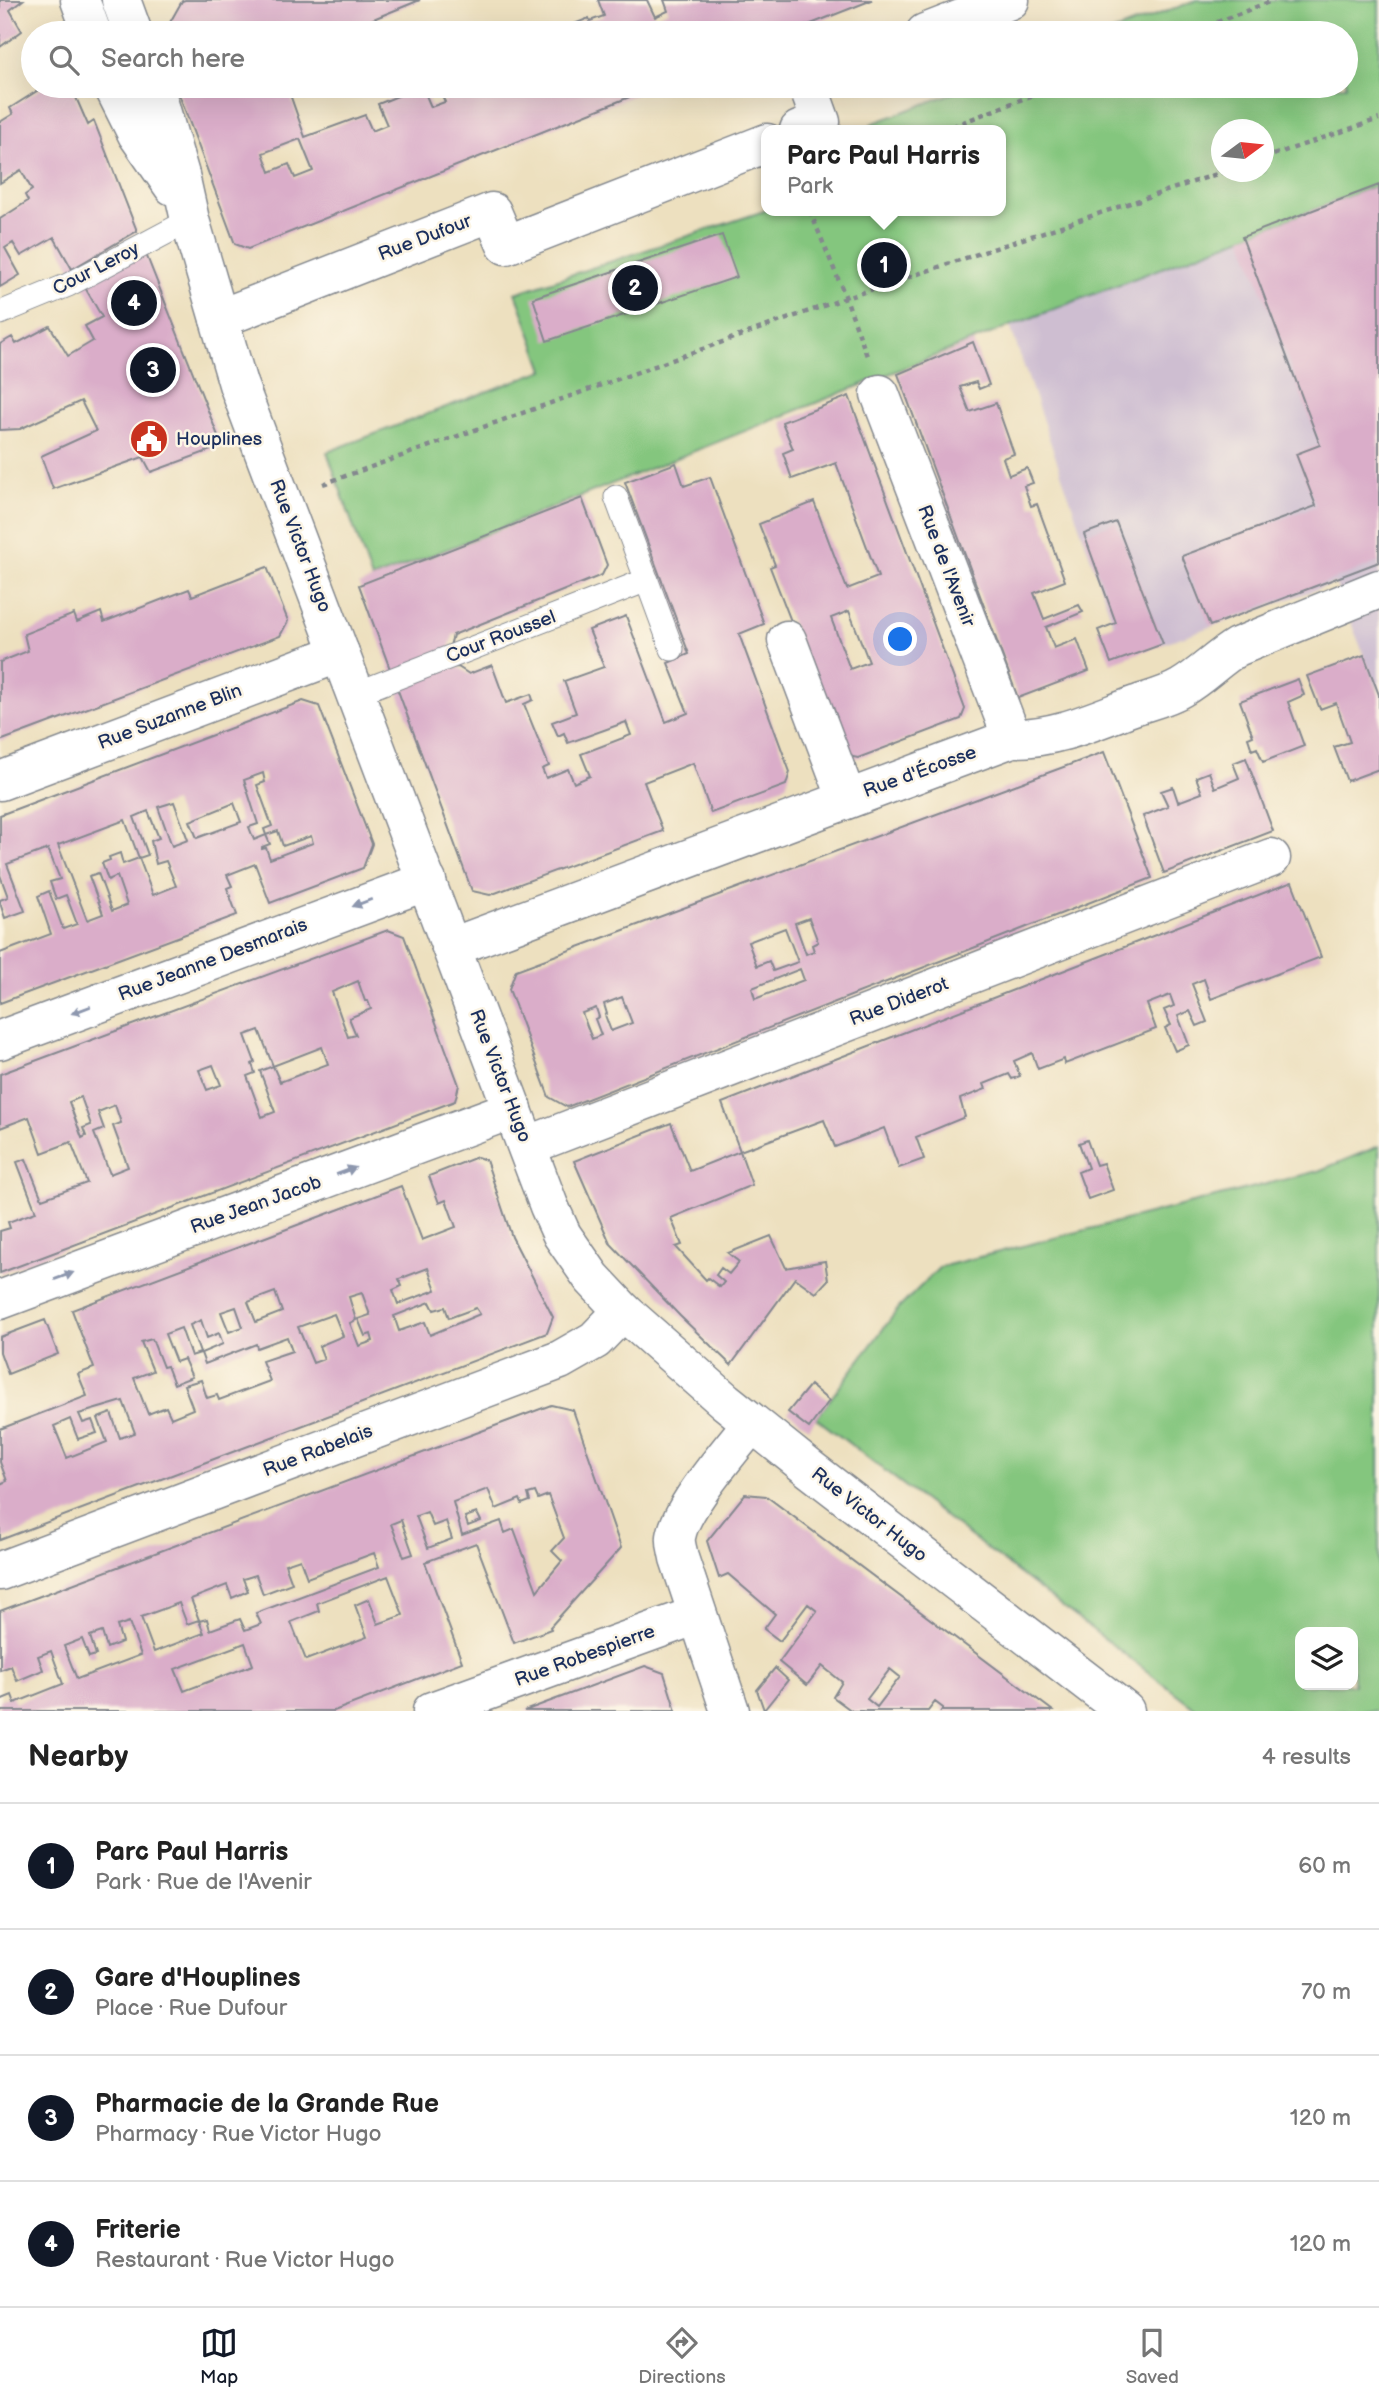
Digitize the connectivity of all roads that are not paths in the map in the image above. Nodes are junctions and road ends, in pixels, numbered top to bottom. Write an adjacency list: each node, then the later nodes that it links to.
1 (121, 0): 3 (street)
2 (1010, 0): 4 (street)
3 (129, 21)
4 (956, 21)
5 (118, 98): 10 (street, Rue Victor Hugo)
6 (158, 98): 10 (street, Rue Victor Hugo)
7 (812, 98): 8 (street)
8 (811, 125)
9 (761, 145): 12 (street, Rue Dufour)
10 (190, 220): 11 (lane, Cour Leroy); 12 (street, Rue Victor Hugo)
11 (0, 313)
12 (219, 319): 19 (street, Rue Victor Hugo)
13 (880, 394): 21 (street, Rue de l'Avenir)
14 (616, 497): 15 (lane)
15 (647, 580): 18 (lane); 20 (lane, Cour Roussel)
16 (1379, 589): 21 (street, Rue d'Écosse)
17 (787, 640): 23 (street)
18 (673, 649)
19 (340, 653): 20 (street, Rue Victor Hugo); 22 (street, Rue Suzanne Blin)
20 (355, 694): 25 (street, Rue Victor Hugo)
21 (1012, 738): 23 (street, Rue d'Écosse)
22 (0, 781)
23 (847, 799): 26 (street, Rue d'Écosse)
24 (1270, 859): 29 (street, Rue Diderot)
25 (427, 881): 26 (street, Rue Victor Hugo); 27 (street, Rue Jeanne Desmarais, one-way to 27)
26 (452, 947): 28 (street, Rue Victor Hugo)
27 (0, 1040)
28 (513, 1109): 29 (street, Rue Victor Hugo); 30 (street, Rue Jean Jacob, one-way to 28)
29 (527, 1146): 31 (street, Rue Victor Hugo)
30 (0, 1300)
31 (623, 1311): 32 (street, Rue Victor Hugo); 33 (street, Rue Rabelais)
32 (751, 1423): 34 (street); 37 (street, Rue Victor Hugo)
33 (0, 1571)
34 (697, 1615): 35 (street, Rue Robespierre); 36 (street)
35 (432, 1711)
36 (730, 1711)
37 (1125, 1711)

